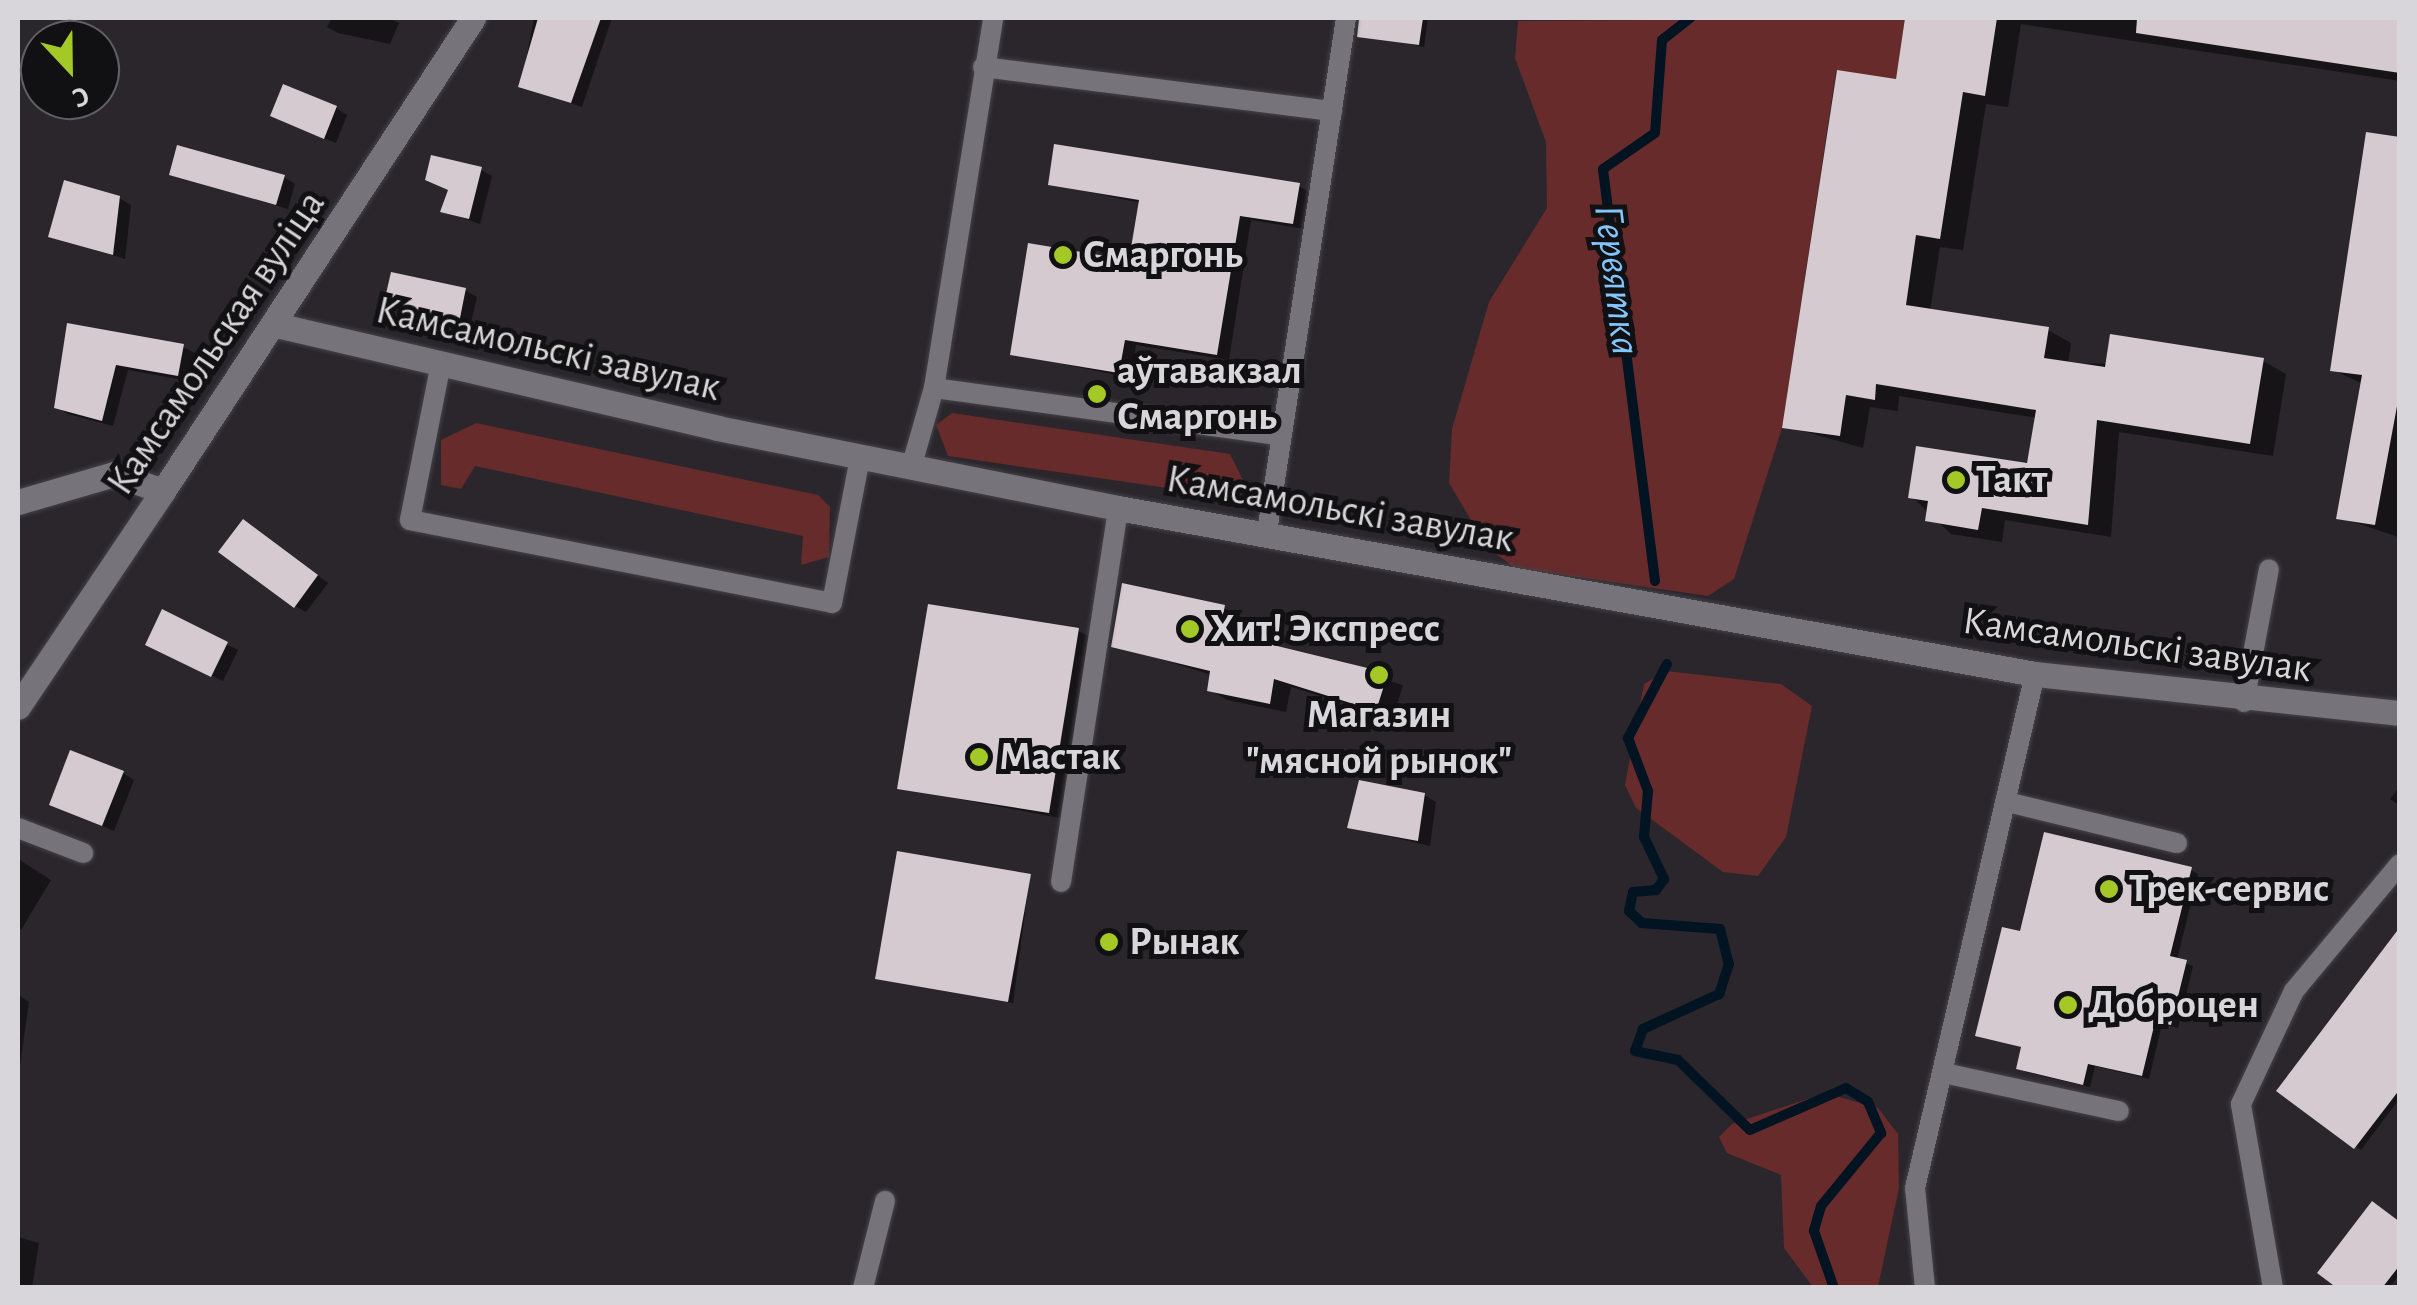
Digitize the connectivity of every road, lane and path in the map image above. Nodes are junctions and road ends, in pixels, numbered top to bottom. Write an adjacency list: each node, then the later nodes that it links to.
1 (473, 18): 6 (street, Камсамольская вуліца)
2 (993, 18): 4 (lane)
3 (1346, 18): 5 (lane)
4 (983, 67): 5 (lane); 8 (lane)
5 (1332, 111): 9 (lane)
6 (276, 324): 7 (street, Камсамольскі завулак); 12 (street, Камсамольская вуліца)
7 (441, 363): 10 (street, Камсамольскі завулак); 10 (lane)
8 (934, 388): 9 (lane); 11 (lane)
9 (1280, 434): 15 (lane)
10 (860, 458): 11 (street, Камсамольскі завулак)
11 (911, 468): 14 (street, Камсамольскі завулак)
12 (164, 491): 13 (street); 19 (street, Камсамольская вуліца)
13 (18, 502)
14 (1118, 508): 15 (street, Камсамольскі завулак); 26 (lane)
15 (1267, 532): 17 (street, Камсамольскі завулак)
16 (2269, 568): 18 (lane)
17 (2035, 674): 18 (street, Камсамольскі завулак); 21 (lane)
18 (2244, 702): 20 (street, Камсамольскі завулак)
19 (18, 707)
20 (2400, 712)
21 (2007, 802): 23 (lane); 27 (lane)
22 (18, 828): 24 (lane)
23 (2177, 842)
24 (83, 853)
25 (2400, 864): 32 (lane)
26 (1060, 882)
27 (1944, 1073): 28 (lane); 31 (lane)
28 (2119, 1111)
29 (885, 1201): 30 (lane)
30 (863, 1288)
31 (1925, 1288)
32 (2272, 1288)

